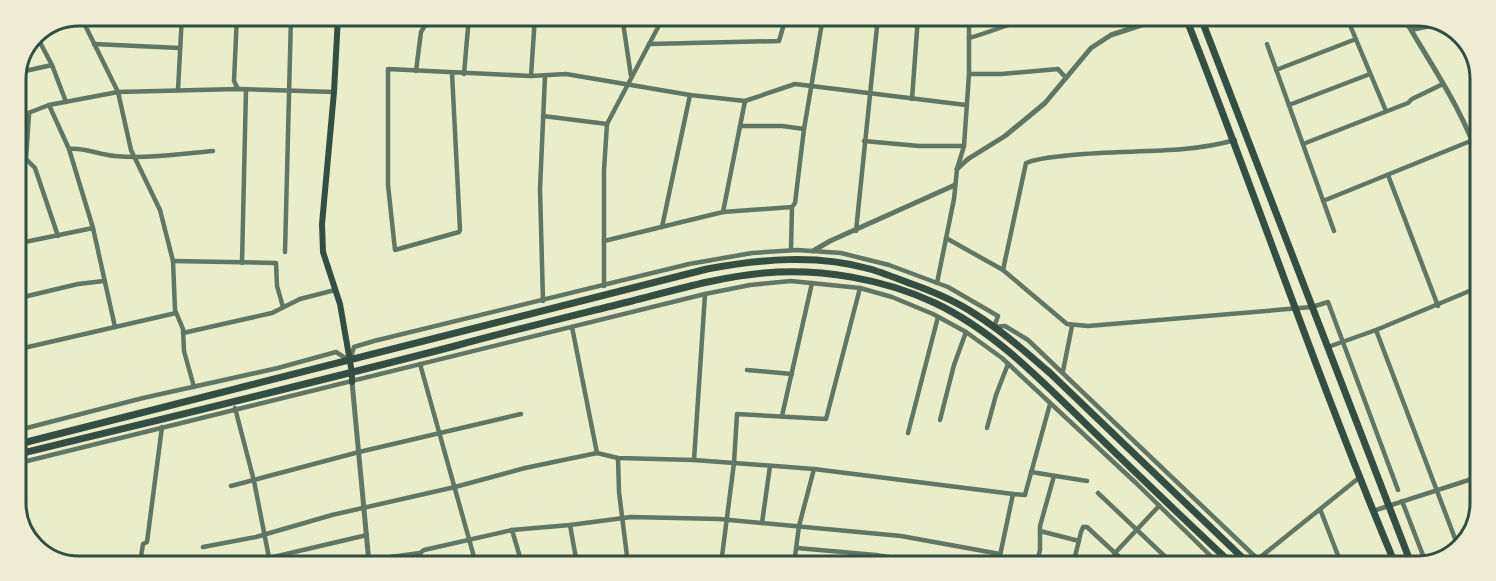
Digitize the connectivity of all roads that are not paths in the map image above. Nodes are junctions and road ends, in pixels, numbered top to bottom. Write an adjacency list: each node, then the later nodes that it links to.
1 (85, 26): 27 (street)
2 (181, 26): 30 (street)
3 (236, 26): 46 (street)
4 (291, 26): 48 (street)
5 (337, 26): 51 (main road)
6 (425, 26): 34 (street)
7 (468, 26): 36 (street)
8 (534, 26): 39 (street)
9 (624, 26): 41 (street)
10 (659, 26): 28 (street)
11 (783, 26): 28 (street)
12 (821, 26): 45 (street)
13 (877, 26): 52 (street)
14 (917, 26): 54 (street)
15 (969, 26): 24 (street)
16 (1003, 26): 24 (street)
17 (1138, 26): 42 (street)
18 (1189, 26): 68 (main road)
19 (1204, 26): 109 (main road)
20 (1350, 26): 25 (street)
21 (1409, 26): 23 (street)
22 (1427, 27): 23 (street)
23 (1411, 30): 43 (street)
24 (969, 38): 37 (street)
25 (1356, 39): 32 (street); 38 (street)
26 (40, 42): 31 (street)
27 (94, 44): 30 (street); 50 (street)
28 (649, 44): 41 (street)
29 (1267, 44): 32 (street)
30 (180, 48): 49 (street)
31 (52, 65): 33 (street); 56 (street)
32 (1276, 70): 59 (street)
33 (27, 71)
34 (416, 71): 35 (street); 35 (street)
35 (452, 73): 36 (street)
36 (464, 74): 39 (street)
37 (969, 74): 42 (street); 58 (street)
38 (1370, 74): 59 (street); 60 (street)
39 (531, 76): 40 (street)
40 (545, 76): 44 (street); 63 (street)
41 (631, 76): 44 (street)
42 (1066, 78): 77 (street)
43 (1443, 84): 60 (street); 67 (street)
44 (627, 85): 53 (street); 64 (street)
45 (811, 85): 52 (street); 55 (street); 66 (street)
46 (238, 89): 47 (street); 49 (street)
47 (246, 89): 48 (street); 95 (street)
48 (291, 89): 51 (street); 93 (street)
49 (178, 90): 50 (street)
50 (118, 92): 56 (street); 75 (street)
51 (334, 92): 102 (main road)
52 (869, 93): 54 (street); 69 (street)
53 (690, 95): 55 (street); 83 (street)
54 (912, 99): 58 (street)
55 (745, 101): 65 (street)
56 (66, 102): 57 (street)
57 (49, 105): 61 (street); 73 (street)
58 (966, 105): 72 (street)
59 (1289, 105): 71 (street)
60 (1386, 111): 71 (street)
61 (29, 114): 62 (street); 76 (street)
62 (26, 115)
63 (543, 116): 64 (street); 106 (street)
64 (607, 124): 89 (street)
65 (740, 126): 66 (street); 82 (street)
66 (804, 129): 81 (street)
67 (1470, 134)
68 (1234, 140): 96 (street); 110 (main road)
69 (864, 141): 72 (street); 85 (street)
70 (1470, 141): 78 (street)
71 (1303, 144): 80 (street)
72 (964, 146): 77 (street)
73 (69, 149): 75 (street); 84 (street)
74 (213, 152): 75 (street)
75 (135, 157): 94 (street)
76 (26, 159): 87 (street)
77 (957, 170): 79 (street)
78 (1388, 175): 80 (street); 107 (street)
79 (955, 185): 85 (street); 88 (street)
80 (1323, 201): 86 (street)
81 (792, 207): 82 (street); 91 (street)
82 (723, 212): 83 (street)
83 (662, 227): 89 (street)
84 (93, 228): 87 (street); 97 (street)
85 (856, 231): 92 (street)
86 (1334, 231)
87 (58, 236): 90 (street)
88 (946, 238): 96 (street); 99 (street)
89 (604, 241): 100 (street)
90 (26, 242)
91 (791, 250): 92 (street); 100 (street)
92 (813, 251): 99 (street)
93 (285, 252)
94 (173, 261): 95 (street); 111 (street)
95 (242, 263): 108 (street)
96 (1003, 270): 113 (street)
97 (104, 280): 105 (street); 114 (street)
98 (812, 283): 101 (street); 104 (street); 129 (street)
99 (937, 283): 116 (street)
100 (604, 286): 106 (street)
101 (860, 288): 112 (street); 135 (street)
102 (335, 290): 108 (street); 123 (main road)
103 (1470, 291): 107 (street)
104 (705, 294): 115 (street); 147 (street)
105 (26, 296)
106 (543, 301): 123 (street)
107 (1438, 306): 117 (street)
108 (283, 307): 119 (street)
109 (1312, 307): 110 (street); 120 (street); 122 (main road)
110 (1294, 309): 113 (street); 154 (main road)
111 (176, 313): 114 (street); 119 (street)
112 (938, 317): 118 (street); 140 (street)
113 (1072, 326): 127 (street)
114 (115, 327): 121 (street)
115 (572, 327): 124 (street); 145 (street)
116 (994, 327): 123 (main road); 127 (street); 209 (main road)
117 (1376, 330): 120 (street); 161 (street)
118 (966, 332): 125 (street); 136 (street)
119 (183, 333): 131 (street)
120 (1343, 342): 122 (street); 160 (street)
121 (26, 347)
122 (1327, 348): 165 (main road)
123 (350, 361): 128 (main road); 131 (street); 142 (main road)
124 (420, 364): 130 (street); 141 (street)
125 (1008, 364): 132 (street); 139 (street)
126 (747, 369): 129 (street)
127 (1063, 372): 210 (street)
128 (352, 373): 130 (main road); 133 (main road); 208 (main road)
129 (792, 374): 135 (street)
130 (352, 382): 133 (street); 143 (street)
131 (194, 387): 138 (street)
132 (1050, 404): 152 (street); 166 (street)
133 (234, 406): 137 (street); 144 (main road); 156 (street)
134 (521, 414): 141 (street)
135 (782, 416): 149 (street)
136 (940, 420)
137 (162, 427): 148 (street); 189 (street)
138 (26, 428)
139 (987, 428)
140 (908, 433)
141 (438, 434): 143 (street); 159 (street)
142 (26, 442)
143 (358, 452): 156 (street); 167 (street)
144 (26, 453)
145 (597, 453): 146 (street); 159 (street)
146 (618, 458): 147 (street); 170 (street)
147 (694, 460): 149 (street)
148 (26, 461)
149 (734, 463): 150 (street); 171 (street)
150 (770, 466): 151 (street); 172 (street)
151 (814, 469): 163 (street); 174 (street)
152 (1031, 472): 153 (street); 163 (street)
153 (1054, 476): 157 (street); 177 (street)
154 (1360, 477): 168 (street); 169 (main road)
155 (1470, 480): 161 (street)
156 (254, 481): 158 (street); 178 (street)
157 (1087, 481)
158 (231, 486)
159 (455, 487): 167 (street); 180 (street)
160 (1398, 490)
161 (1437, 490): 164 (street); 181 (street)
162 (1098, 493): 176 (street)
163 (1013, 494): 187 (street)
164 (1402, 501): 165 (street); 188 (street)
165 (1388, 505): 169 (street); 214 (main road)
166 (1160, 506): 176 (street); 207 (street)
167 (364, 509): 178 (street); 179 (street)
168 (1320, 509): 211 (street); 212 (street)
169 (1373, 511): 213 (main road)
170 (623, 518): 171 (street); 173 (street); 198 (street)
171 (726, 520): 172 (street); 199 (street)
172 (762, 523): 174 (street)
173 (570, 525): 175 (street); 197 (street)
174 (799, 526): 184 (street); 187 (street)
175 (512, 530): 180 (street); 196 (street)
176 (1137, 530): 186 (street); 206 (street)
177 (1040, 531): 182 (street); 202 (street)
178 (264, 534): 183 (street); 190 (street)
179 (367, 535): 191 (street); 192 (street)
180 (470, 539): 185 (street); 195 (street)
181 (1455, 539)
182 (1079, 541): 186 (street); 203 (street)
183 (203, 548)
184 (797, 548): 200 (street); 201 (street)
185 (420, 553): 193 (street); 194 (street)
186 (1115, 553): 204 (street); 205 (street)
187 (1000, 554)
188 (1423, 555)
189 (141, 556)
190 (268, 556)
191 (288, 556)
192 (368, 556)
193 (400, 556)
194 (421, 556)
195 (474, 556)
196 (520, 556)
197 (576, 556)
198 (627, 556)
199 (723, 556)
200 (796, 556)
201 (882, 556)
202 (1038, 556)
203 (1075, 556)
204 (1114, 556)
205 (1118, 556)
206 (1164, 556)
207 (1210, 556)
208 (1224, 556)
209 (1241, 556)
210 (1255, 556)
211 (1262, 556)
212 (1338, 556)
213 (1392, 556)
214 (1408, 556)

